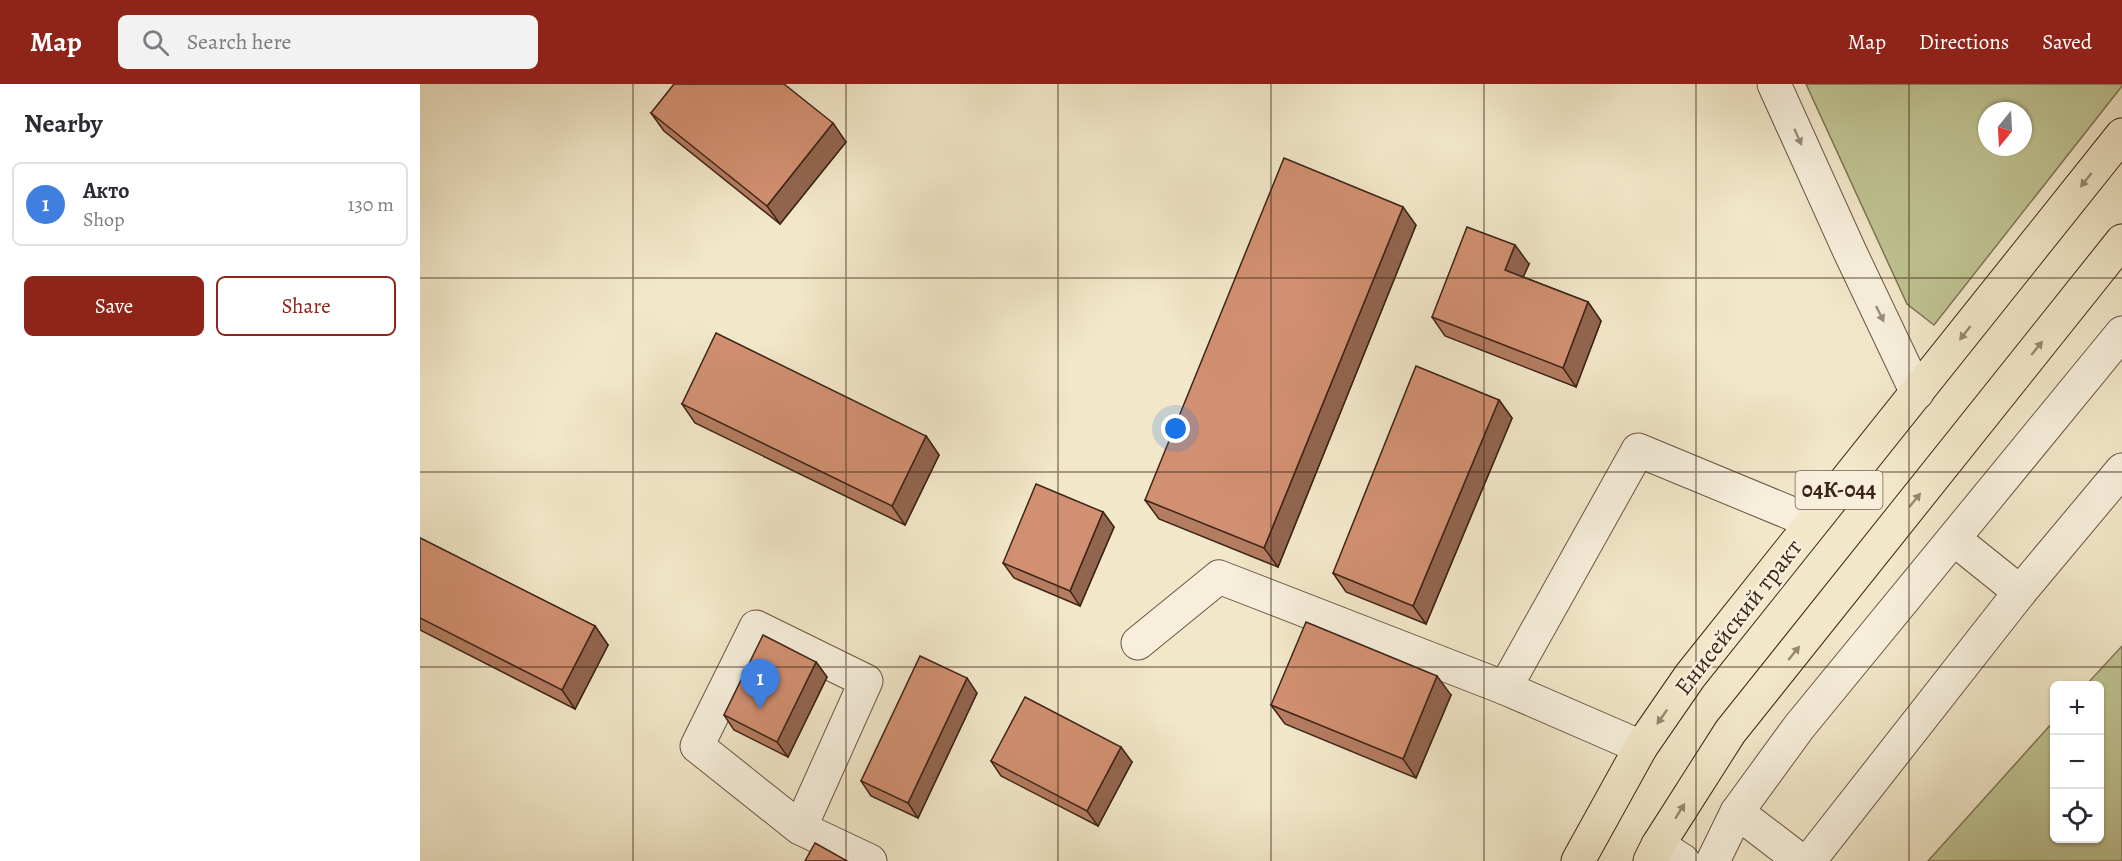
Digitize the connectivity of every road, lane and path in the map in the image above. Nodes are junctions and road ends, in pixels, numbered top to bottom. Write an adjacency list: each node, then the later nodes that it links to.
1 (1774, 84): 5 (lane, one-way to 5)
2 (2122, 135): 5 (main road, Енисейский тракт / 04К-044, one-way to 5)
3 (2122, 241): 15 (main road, 04К-044, one-way to 3)
4 (2122, 333): 8 (lane)
5 (1917, 393): 7 (main road, Енисейский тракт / 04К-044)
6 (2122, 470): 9 (lane)
7 (1812, 522): 11 (lane); 12 (main road, Енисейский тракт / 04К-044, one-way to 12)
8 (1954, 539): 9 (lane); 13 (lane)
9 (2019, 592): 20 (lane)
10 (1138, 644): 11 (lane)
11 (1505, 688): 12 (lane)
12 (1641, 747): 17 (main road, Енисейский тракт / 04К-044)
13 (1737, 812): 18 (lane); 19 (lane)
14 (800, 828): 14 (lane); 16 (lane)
15 (1664, 856)
16 (870, 861)
17 (1578, 861)
18 (1713, 861)
19 (1801, 861)
20 (1809, 861)

